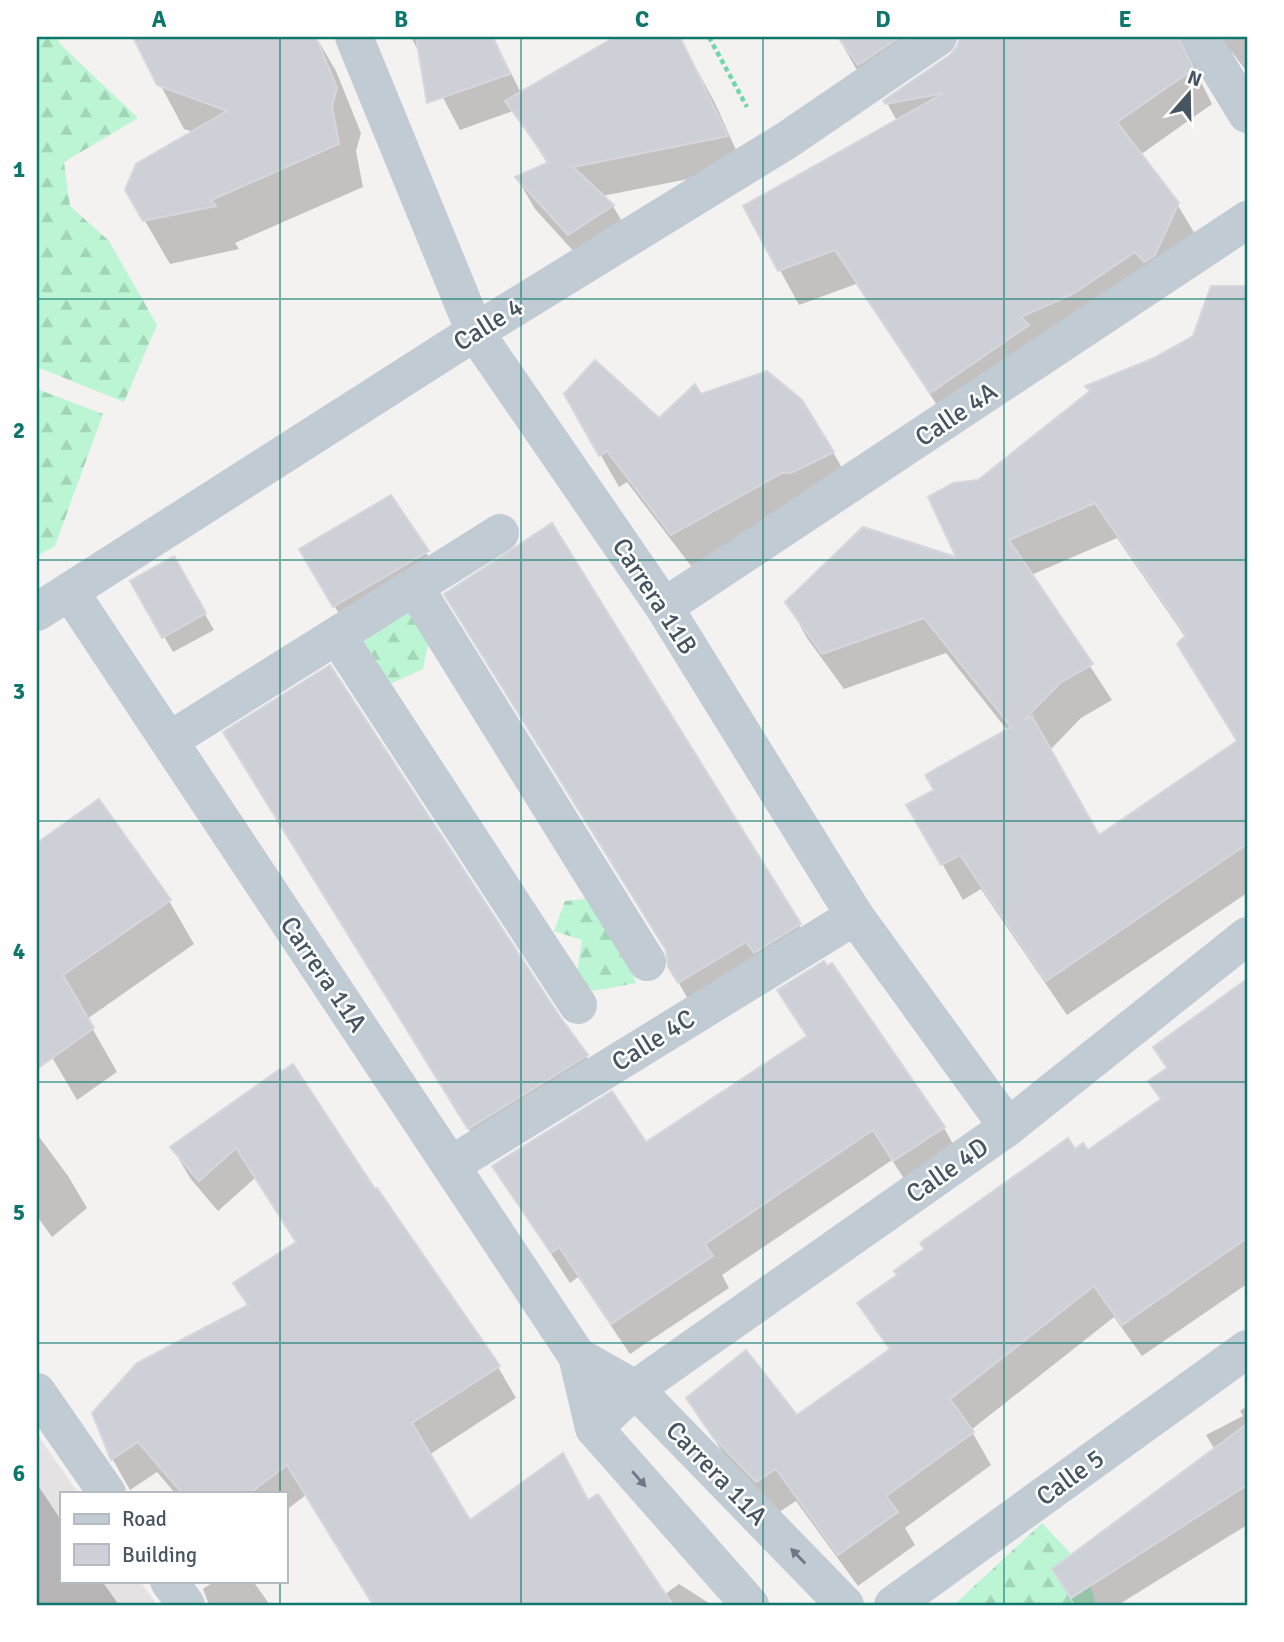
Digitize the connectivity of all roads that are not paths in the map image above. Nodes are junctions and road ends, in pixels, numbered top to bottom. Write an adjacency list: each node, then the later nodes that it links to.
1 (354, 37): 6 (street, Carrera 11B)
2 (938, 37): 6 (street, Calle 4)
3 (1200, 37): 4 (street)
4 (1247, 114)
5 (1247, 220): 10 (street, Calle 4A)
6 (475, 332): 9 (street, Calle 4); 10 (street, Carrera 11B)
7 (500, 533): 8 (street)
8 (415, 588): 12 (street); 16 (street)
9 (70, 592): 11 (street, Calle 4); 13 (street, Carrera 11A)
10 (664, 607): 14 (street, Carrera 11B)
11 (37, 612)
12 (338, 637): 13 (street); 17 (street)
13 (170, 740): 19 (street, Carrera 11A)
14 (855, 916): 18 (street, Carrera 11B); 19 (street, Calle 4C)
15 (1247, 936): 18 (street, Calle 4D)
16 (647, 962)
17 (578, 1005)
18 (1008, 1127): 22 (street, Calle 4D)
19 (451, 1165): 21 (street, Carrera 11A)
20 (1247, 1349): 30 (street, Calle 5)
21 (577, 1356): 22 (street, Carrera 11A); 24 (street, Carrera 11A)
22 (635, 1389): 24 (street, Calle 4D); 29 (street, Carrera 11A, one-way to 22)
23 (37, 1392): 25 (street)
24 (594, 1428): 28 (street, Carrera 11A, one-way to 28)
25 (106, 1492)
26 (170, 1582): 27 (street)
27 (186, 1605)
28 (750, 1605)
29 (845, 1605)
30 (893, 1605)

